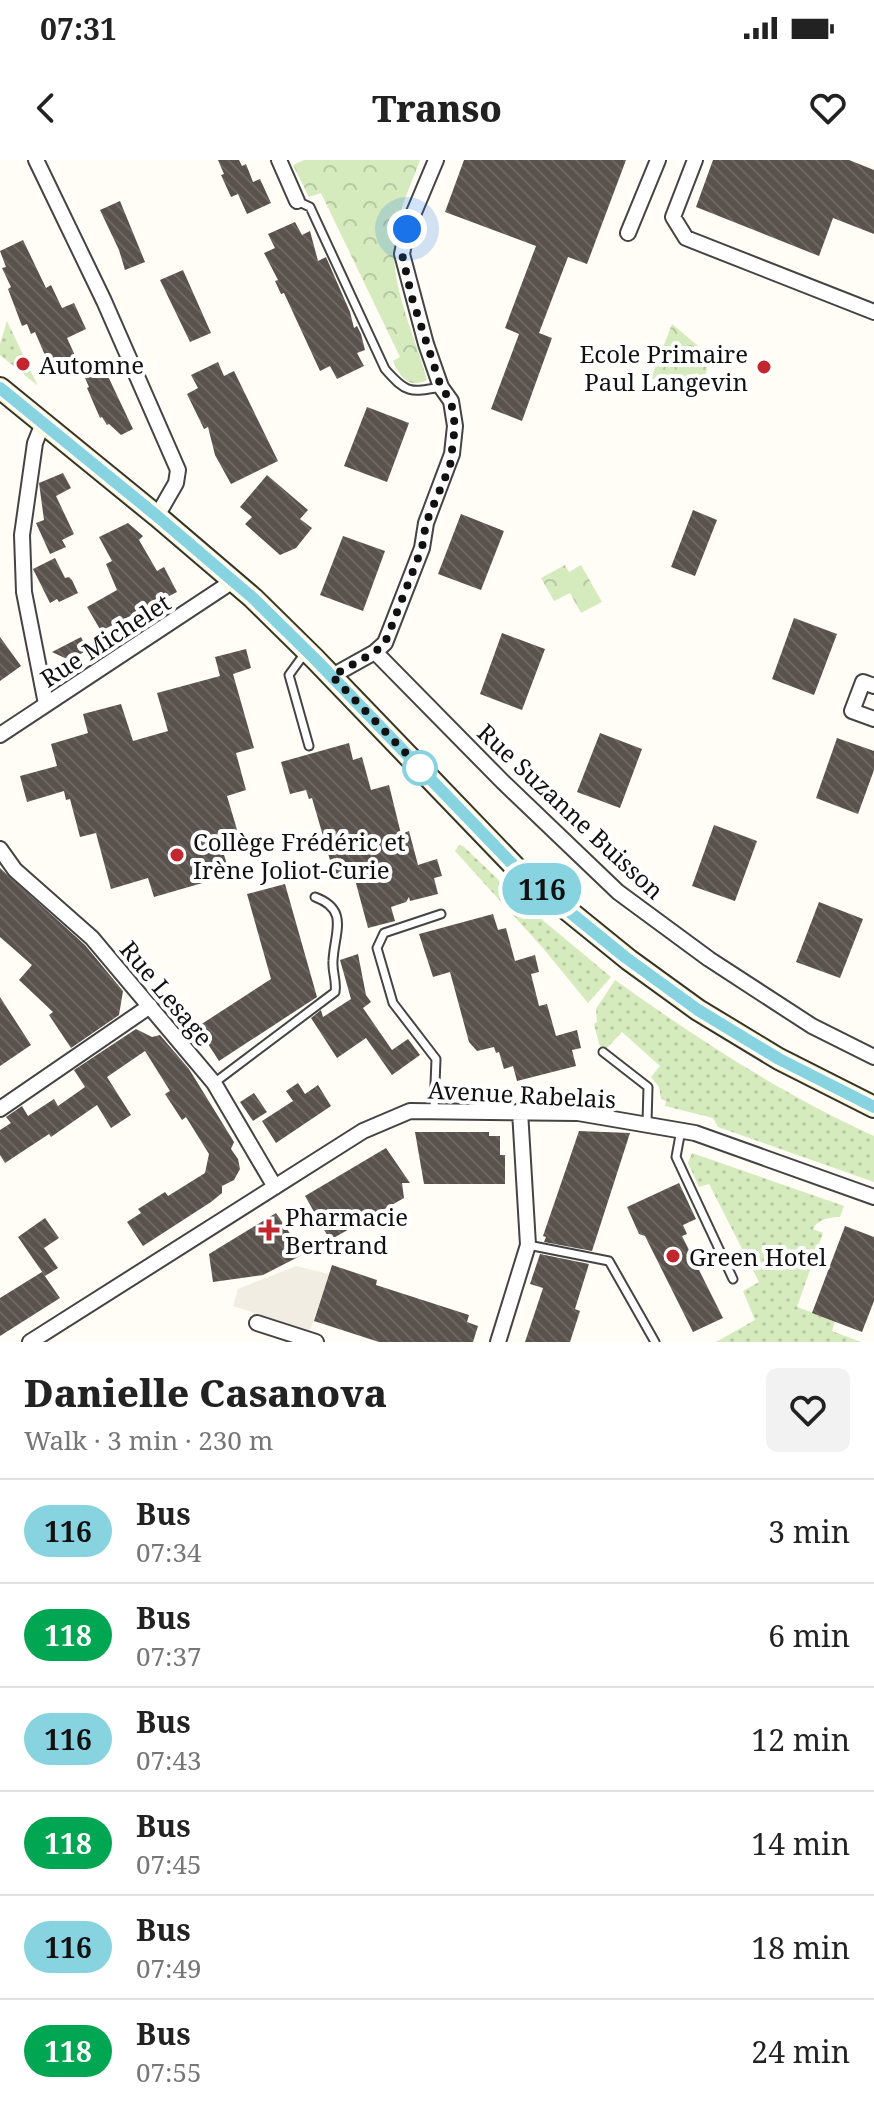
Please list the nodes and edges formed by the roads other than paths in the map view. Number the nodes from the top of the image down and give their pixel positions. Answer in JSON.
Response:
{"nodes":[{"id":1,"x":36,"y":160,"type":"edge"},
{"id":2,"x":279,"y":160,"type":"edge"},
{"id":3,"x":436,"y":160,"type":"edge"},
{"id":4,"x":658,"y":160,"type":"edge"},
{"id":5,"x":695,"y":160,"type":"edge"},
{"id":6,"x":297,"y":201,"type":"joint"},
{"id":7,"x":628,"y":233,"type":"dead end"},
{"id":8,"x":874,"y":311,"type":"edge"},
{"id":9,"x":441,"y":387,"type":"junction"},
{"id":10,"x":0,"y":388,"type":"edge"},
{"id":11,"x":43,"y":423,"type":"junction"},
{"id":12,"x":157,"y":516,"type":"junction"},
{"id":13,"x":233,"y":581,"type":"junction"},
{"id":14,"x":307,"y":651,"type":"junction"},
{"id":15,"x":375,"y":652,"type":"junction"},
{"id":16,"x":332,"y":676,"type":"junction"},
{"id":17,"x":874,"y":686,"type":"edge"},
{"id":18,"x":46,"y":704,"type":"junction"},
{"id":19,"x":874,"y":719,"type":"edge"},
{"id":20,"x":0,"y":735,"type":"edge"},
{"id":21,"x":309,"y":746,"type":"dead end"},
{"id":22,"x":0,"y":849,"type":"edge"},
{"id":23,"x":315,"y":897,"type":"dead end"},
{"id":24,"x":441,"y":914,"type":"dead end"},
{"id":25,"x":150,"y":1006,"type":"junction"},
{"id":26,"x":603,"y":1052,"type":"dead end"},
{"id":27,"x":874,"y":1057,"type":"edge"},
{"id":28,"x":214,"y":1083,"type":"junction"},
{"id":29,"x":874,"y":1107,"type":"edge"},
{"id":30,"x":0,"y":1109,"type":"edge"},
{"id":31,"x":434,"y":1110,"type":"junction"},
{"id":32,"x":520,"y":1111,"type":"junction"},
{"id":33,"x":647,"y":1123,"type":"junction"},
{"id":34,"x":681,"y":1130,"type":"junction"},
{"id":35,"x":275,"y":1187,"type":"junction"},
{"id":36,"x":874,"y":1197,"type":"edge"},
{"id":37,"x":528,"y":1245,"type":"junction"},
{"id":38,"x":733,"y":1279,"type":"dead end"},
{"id":39,"x":257,"y":1323,"type":"dead end"},
{"id":40,"x":30,"y":1342,"type":"edge"},
{"id":41,"x":316,"y":1342,"type":"edge"},
{"id":42,"x":498,"y":1342,"type":"edge"},
{"id":43,"x":655,"y":1342,"type":"edge"}],
"edges":[{"from":1,"to":12,"type":"street"},
{"from":2,"to":6,"type":"street"},
{"from":3,"to":9,"type":"street"},
{"from":4,"to":7,"type":"street"},
{"from":5,"to":8,"type":"street"},
{"from":6,"to":9,"type":"lane"},
{"from":9,"to":15,"type":"street"},
{"from":10,"to":11,"type":"main road"},
{"from":11,"to":12,"type":"main road"},
{"from":11,"to":18,"type":"street"},
{"from":12,"to":13,"type":"main road"},
{"from":13,"to":14,"type":"main road"},
{"from":13,"to":18,"type":"street","name":"Rue Michelet"},
{"from":14,"to":16,"type":"main road"},
{"from":14,"to":21,"type":"lane"},
{"from":15,"to":16,"type":"street"},
{"from":15,"to":27,"type":"street","name":"Rue Suzanne Buisson"},
{"from":16,"to":29,"type":"main road"},
{"from":17,"to":19,"type":"street"},
{"from":18,"to":20,"type":"street","name":"Rue Michelet"},
{"from":22,"to":25,"type":"street","name":"Rue Lesage"},
{"from":23,"to":28,"type":"lane"},
{"from":24,"to":31,"type":"lane"},
{"from":25,"to":28,"type":"street","name":"Rue Lesage"},
{"from":25,"to":30,"type":"street"},
{"from":26,"to":33,"type":"lane"},
{"from":28,"to":35,"type":"street","name":"Rue Lesage"},
{"from":31,"to":32,"type":"street","name":"Avenue Rabelais"},
{"from":31,"to":35,"type":"street","name":"Avenue Rabelais"},
{"from":32,"to":33,"type":"street","name":"Avenue Rabelais"},
{"from":32,"to":37,"type":"street"},
{"from":33,"to":34,"type":"street","name":"Avenue Rabelais"},
{"from":34,"to":36,"type":"street","name":"Avenue Rabelais"},
{"from":34,"to":38,"type":"lane"},
{"from":35,"to":40,"type":"street","name":"Avenue Rabelais"},
{"from":37,"to":42,"type":"street"},
{"from":37,"to":43,"type":"lane"},
{"from":39,"to":41,"type":"street"}]}
